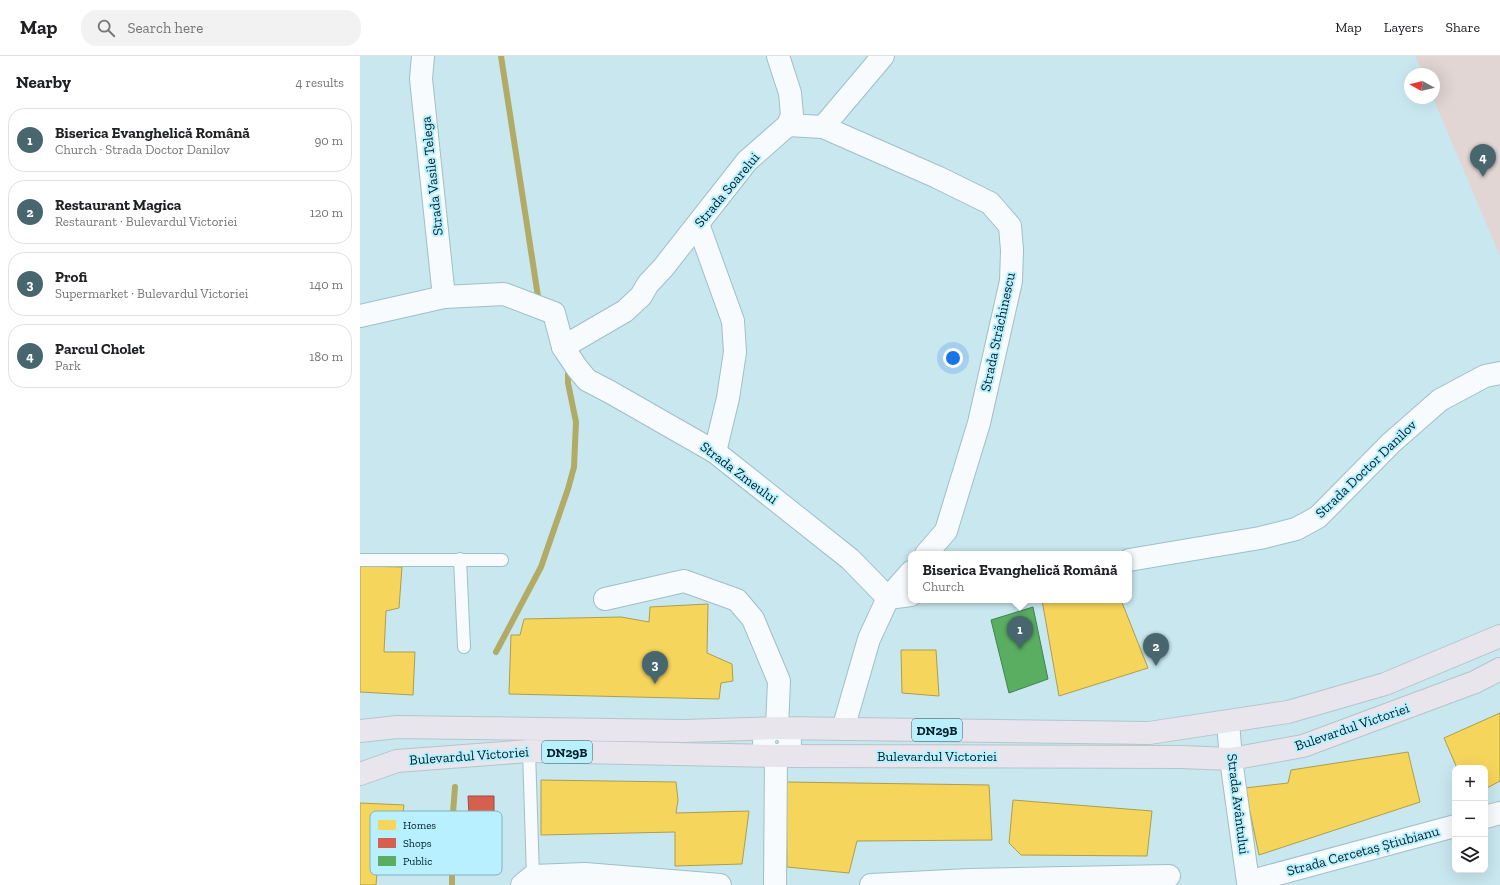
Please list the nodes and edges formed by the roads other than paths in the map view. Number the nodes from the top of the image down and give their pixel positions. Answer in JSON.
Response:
{"nodes":[{"id":1,"x":423,"y":56,"type":"edge"},
{"id":2,"x":778,"y":56,"type":"edge"},
{"id":3,"x":883,"y":56,"type":"edge"},
{"id":4,"x":788,"y":125,"type":"junction"},
{"id":5,"x":823,"y":127,"type":"junction"},
{"id":6,"x":698,"y":224,"type":"junction"},
{"id":7,"x":444,"y":297,"type":"junction"},
{"id":8,"x":360,"y":316,"type":"edge"},
{"id":9,"x":563,"y":347,"type":"junction"},
{"id":10,"x":1500,"y":373,"type":"edge"},
{"id":11,"x":715,"y":452,"type":"junction"},
{"id":12,"x":929,"y":551,"type":"edge"},
{"id":13,"x":460,"y":559,"type":"junction"},
{"id":14,"x":1132,"y":559,"type":"edge"},
{"id":15,"x":360,"y":560,"type":"edge"},
{"id":16,"x":502,"y":560,"type":"dead end"},
{"id":17,"x":908,"y":575,"type":"edge"},
{"id":18,"x":908,"y":595,"type":"edge"},
{"id":19,"x":888,"y":598,"type":"junction"},
{"id":20,"x":605,"y":599,"type":"dead end"},
{"id":21,"x":1500,"y":636,"type":"edge"},
{"id":22,"x":464,"y":647,"type":"dead end"},
{"id":23,"x":1500,"y":669,"type":"edge"},
{"id":24,"x":1228,"y":722,"type":"junction"},
{"id":25,"x":777,"y":728,"type":"junction"},
{"id":26,"x":843,"y":729,"type":"junction"},
{"id":27,"x":360,"y":731,"type":"edge"},
{"id":28,"x":529,"y":751,"type":"junction"},
{"id":29,"x":776,"y":756,"type":"junction"},
{"id":30,"x":1231,"y":759,"type":"junction"},
{"id":31,"x":360,"y":774,"type":"edge"},
{"id":32,"x":1500,"y":813,"type":"edge"},
{"id":33,"x":1488,"y":816,"type":"edge"},
{"id":34,"x":1452,"y":827,"type":"edge"},
{"id":35,"x":1169,"y":876,"type":"dead end"},
{"id":36,"x":528,"y":881,"type":"edge"},
{"id":37,"x":1249,"y":883,"type":"edge"},
{"id":38,"x":720,"y":885,"type":"edge"},
{"id":39,"x":775,"y":885,"type":"edge"},
{"id":40,"x":871,"y":885,"type":"edge"}],
"edges":[{"from":1,"to":7,"type":"street","name":"Strada Vasile Telega"},
{"from":2,"to":4,"type":"street"},
{"from":3,"to":5,"type":"street"},
{"from":4,"to":5,"type":"street","name":"Strada Străchinescu"},
{"from":4,"to":6,"type":"street","name":"Strada Soarelui"},
{"from":5,"to":12,"type":"street","name":"Strada Străchinescu"},
{"from":6,"to":9,"type":"street","name":"Strada Soarelui"},
{"from":6,"to":11,"type":"street"},
{"from":7,"to":8,"type":"street"},
{"from":7,"to":9,"type":"street"},
{"from":9,"to":11,"type":"street","name":"Strada Zmeului"},
{"from":10,"to":14,"type":"street","name":"Strada Doctor Danilov"},
{"from":11,"to":19,"type":"street","name":"Strada Zmeului"},
{"from":13,"to":15,"type":"lane"},
{"from":13,"to":16,"type":"lane"},
{"from":13,"to":22,"type":"lane"},
{"from":17,"to":19,"type":"street"},
{"from":18,"to":19,"type":"street"},
{"from":19,"to":26,"type":"street"},
{"from":20,"to":25,"type":"street"},
{"from":21,"to":24,"type":"main road","name":"Bulevardul Victoriei","number":"DN29B"},
{"from":23,"to":30,"type":"main road","name":"Bulevardul Victoriei","number":"DN29B"},
{"from":24,"to":26,"type":"main road","name":"Bulevardul Victoriei","number":"DN29B"},
{"from":24,"to":30,"type":"street","name":"Strada Avântului"},
{"from":25,"to":26,"type":"main road","name":"Bulevardul Victoriei","number":"DN29B"},
{"from":25,"to":27,"type":"main road","name":"Bulevardul Victoriei","number":"DN29B"},
{"from":25,"to":29,"type":"street"},
{"from":28,"to":29,"type":"main road","name":"Bulevardul Victoriei","number":"DN29B"},
{"from":28,"to":31,"type":"main road","name":"Bulevardul Victoriei","number":"DN29B"},
{"from":28,"to":36,"type":"lane"},
{"from":29,"to":30,"type":"main road","name":"Bulevardul Victoriei","number":"DN29B"},
{"from":29,"to":39,"type":"street"},
{"from":30,"to":37,"type":"street","name":"Strada Avântului"},
{"from":32,"to":33,"type":"street"},
{"from":34,"to":37,"type":"street","name":"Strada Cercetaș Știubianu"},
{"from":35,"to":40,"type":"street"},
{"from":36,"to":38,"type":"street"}]}
